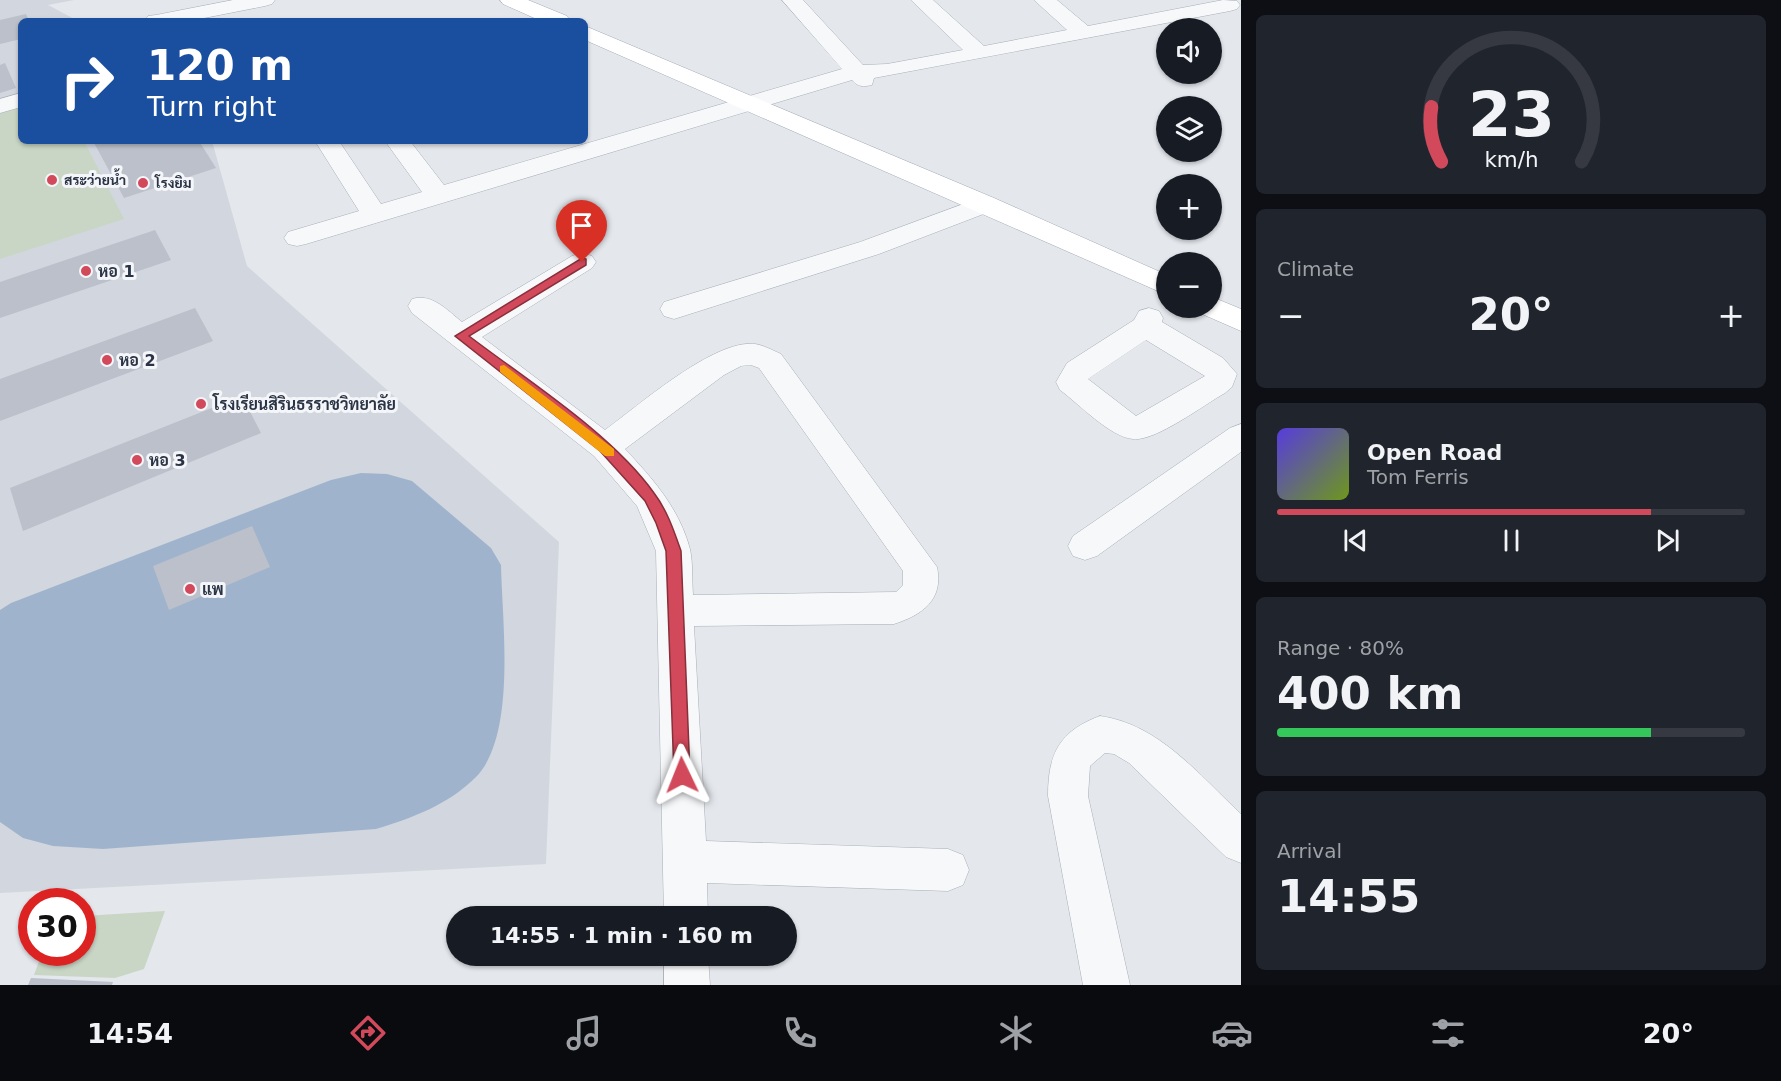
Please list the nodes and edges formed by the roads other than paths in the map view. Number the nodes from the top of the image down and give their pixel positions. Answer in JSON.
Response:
{"nodes":[{"id":1,"x":265,"y":0,"type":"edge"},
{"id":2,"x":510,"y":0,"type":"edge"},
{"id":3,"x":792,"y":0,"type":"edge"},
{"id":4,"x":921,"y":0,"type":"edge"},
{"id":5,"x":1044,"y":0,"type":"edge"},
{"id":6,"x":1230,"y":5,"type":"dead end"},
{"id":7,"x":180,"y":18,"type":"edge"},
{"id":8,"x":552,"y":18,"type":"edge"},
{"id":9,"x":588,"y":33,"type":"edge"},
{"id":10,"x":1085,"y":34,"type":"junction"},
{"id":11,"x":979,"y":53,"type":"junction"},
{"id":12,"x":860,"y":76,"type":"junction"},
{"id":13,"x":18,"y":101,"type":"edge"},
{"id":14,"x":748,"y":102,"type":"junction"},
{"id":15,"x":0,"y":106,"type":"edge"},
{"id":16,"x":773,"y":113,"type":"junction"},
{"id":17,"x":329,"y":144,"type":"edge"},
{"id":18,"x":402,"y":144,"type":"edge"},
{"id":19,"x":438,"y":195,"type":"junction"},
{"id":20,"x":985,"y":204,"type":"junction"},
{"id":21,"x":374,"y":214,"type":"junction"},
{"id":22,"x":297,"y":237,"type":"dead end"},
{"id":23,"x":582,"y":262,"type":"dead end"},
{"id":24,"x":1156,"y":281,"type":"edge"},
{"id":25,"x":1156,"y":300,"type":"edge"},
{"id":26,"x":422,"y":306,"type":"dead end"},
{"id":27,"x":675,"y":309,"type":"dead end"},
{"id":28,"x":1222,"y":312,"type":"edge"},
{"id":29,"x":1148,"y":318,"type":"dead end"},
{"id":30,"x":1241,"y":321,"type":"edge"},
{"id":31,"x":461,"y":336,"type":"junction"},
{"id":32,"x":1241,"y":436,"type":"edge"},
{"id":33,"x":605,"y":447,"type":"junction"},
{"id":34,"x":1085,"y":546,"type":"dead end"},
{"id":35,"x":676,"y":611,"type":"junction"},
{"id":36,"x":1241,"y":842,"type":"edge"},
{"id":37,"x":686,"y":861,"type":"junction"},
{"id":38,"x":948,"y":870,"type":"dead end"},
{"id":39,"x":686,"y":906,"type":"edge"},
{"id":40,"x":686,"y":966,"type":"edge"},
{"id":41,"x":687,"y":985,"type":"edge"},
{"id":42,"x":1107,"y":985,"type":"edge"}],
"edges":[{"from":1,"to":7,"type":"street"},
{"from":2,"to":8,"type":"main road"},
{"from":3,"to":12,"type":"street"},
{"from":4,"to":11,"type":"street"},
{"from":5,"to":10,"type":"street"},
{"from":6,"to":10,"type":"street"},
{"from":9,"to":14,"type":"main road"},
{"from":10,"to":11,"type":"street"},
{"from":11,"to":12,"type":"street"},
{"from":12,"to":14,"type":"street"},
{"from":12,"to":16,"type":"street"},
{"from":13,"to":15,"type":"street"},
{"from":14,"to":16,"type":"main road"},
{"from":14,"to":19,"type":"street"},
{"from":16,"to":20,"type":"main road"},
{"from":17,"to":21,"type":"street"},
{"from":18,"to":19,"type":"street"},
{"from":19,"to":21,"type":"street"},
{"from":20,"to":24,"type":"main road"},
{"from":20,"to":27,"type":"street"},
{"from":21,"to":22,"type":"street"},
{"from":23,"to":31,"type":"street"},
{"from":25,"to":29,"type":"street"},
{"from":26,"to":31,"type":"street"},
{"from":28,"to":30,"type":"main road"},
{"from":31,"to":33,"type":"street"},
{"from":32,"to":34,"type":"street"},
{"from":33,"to":35,"type":"street"},
{"from":33,"to":35,"type":"street"},
{"from":35,"to":37,"type":"street"},
{"from":36,"to":42,"type":"street"},
{"from":37,"to":38,"type":"street"},
{"from":37,"to":39,"type":"street"},
{"from":40,"to":41,"type":"street"}]}
